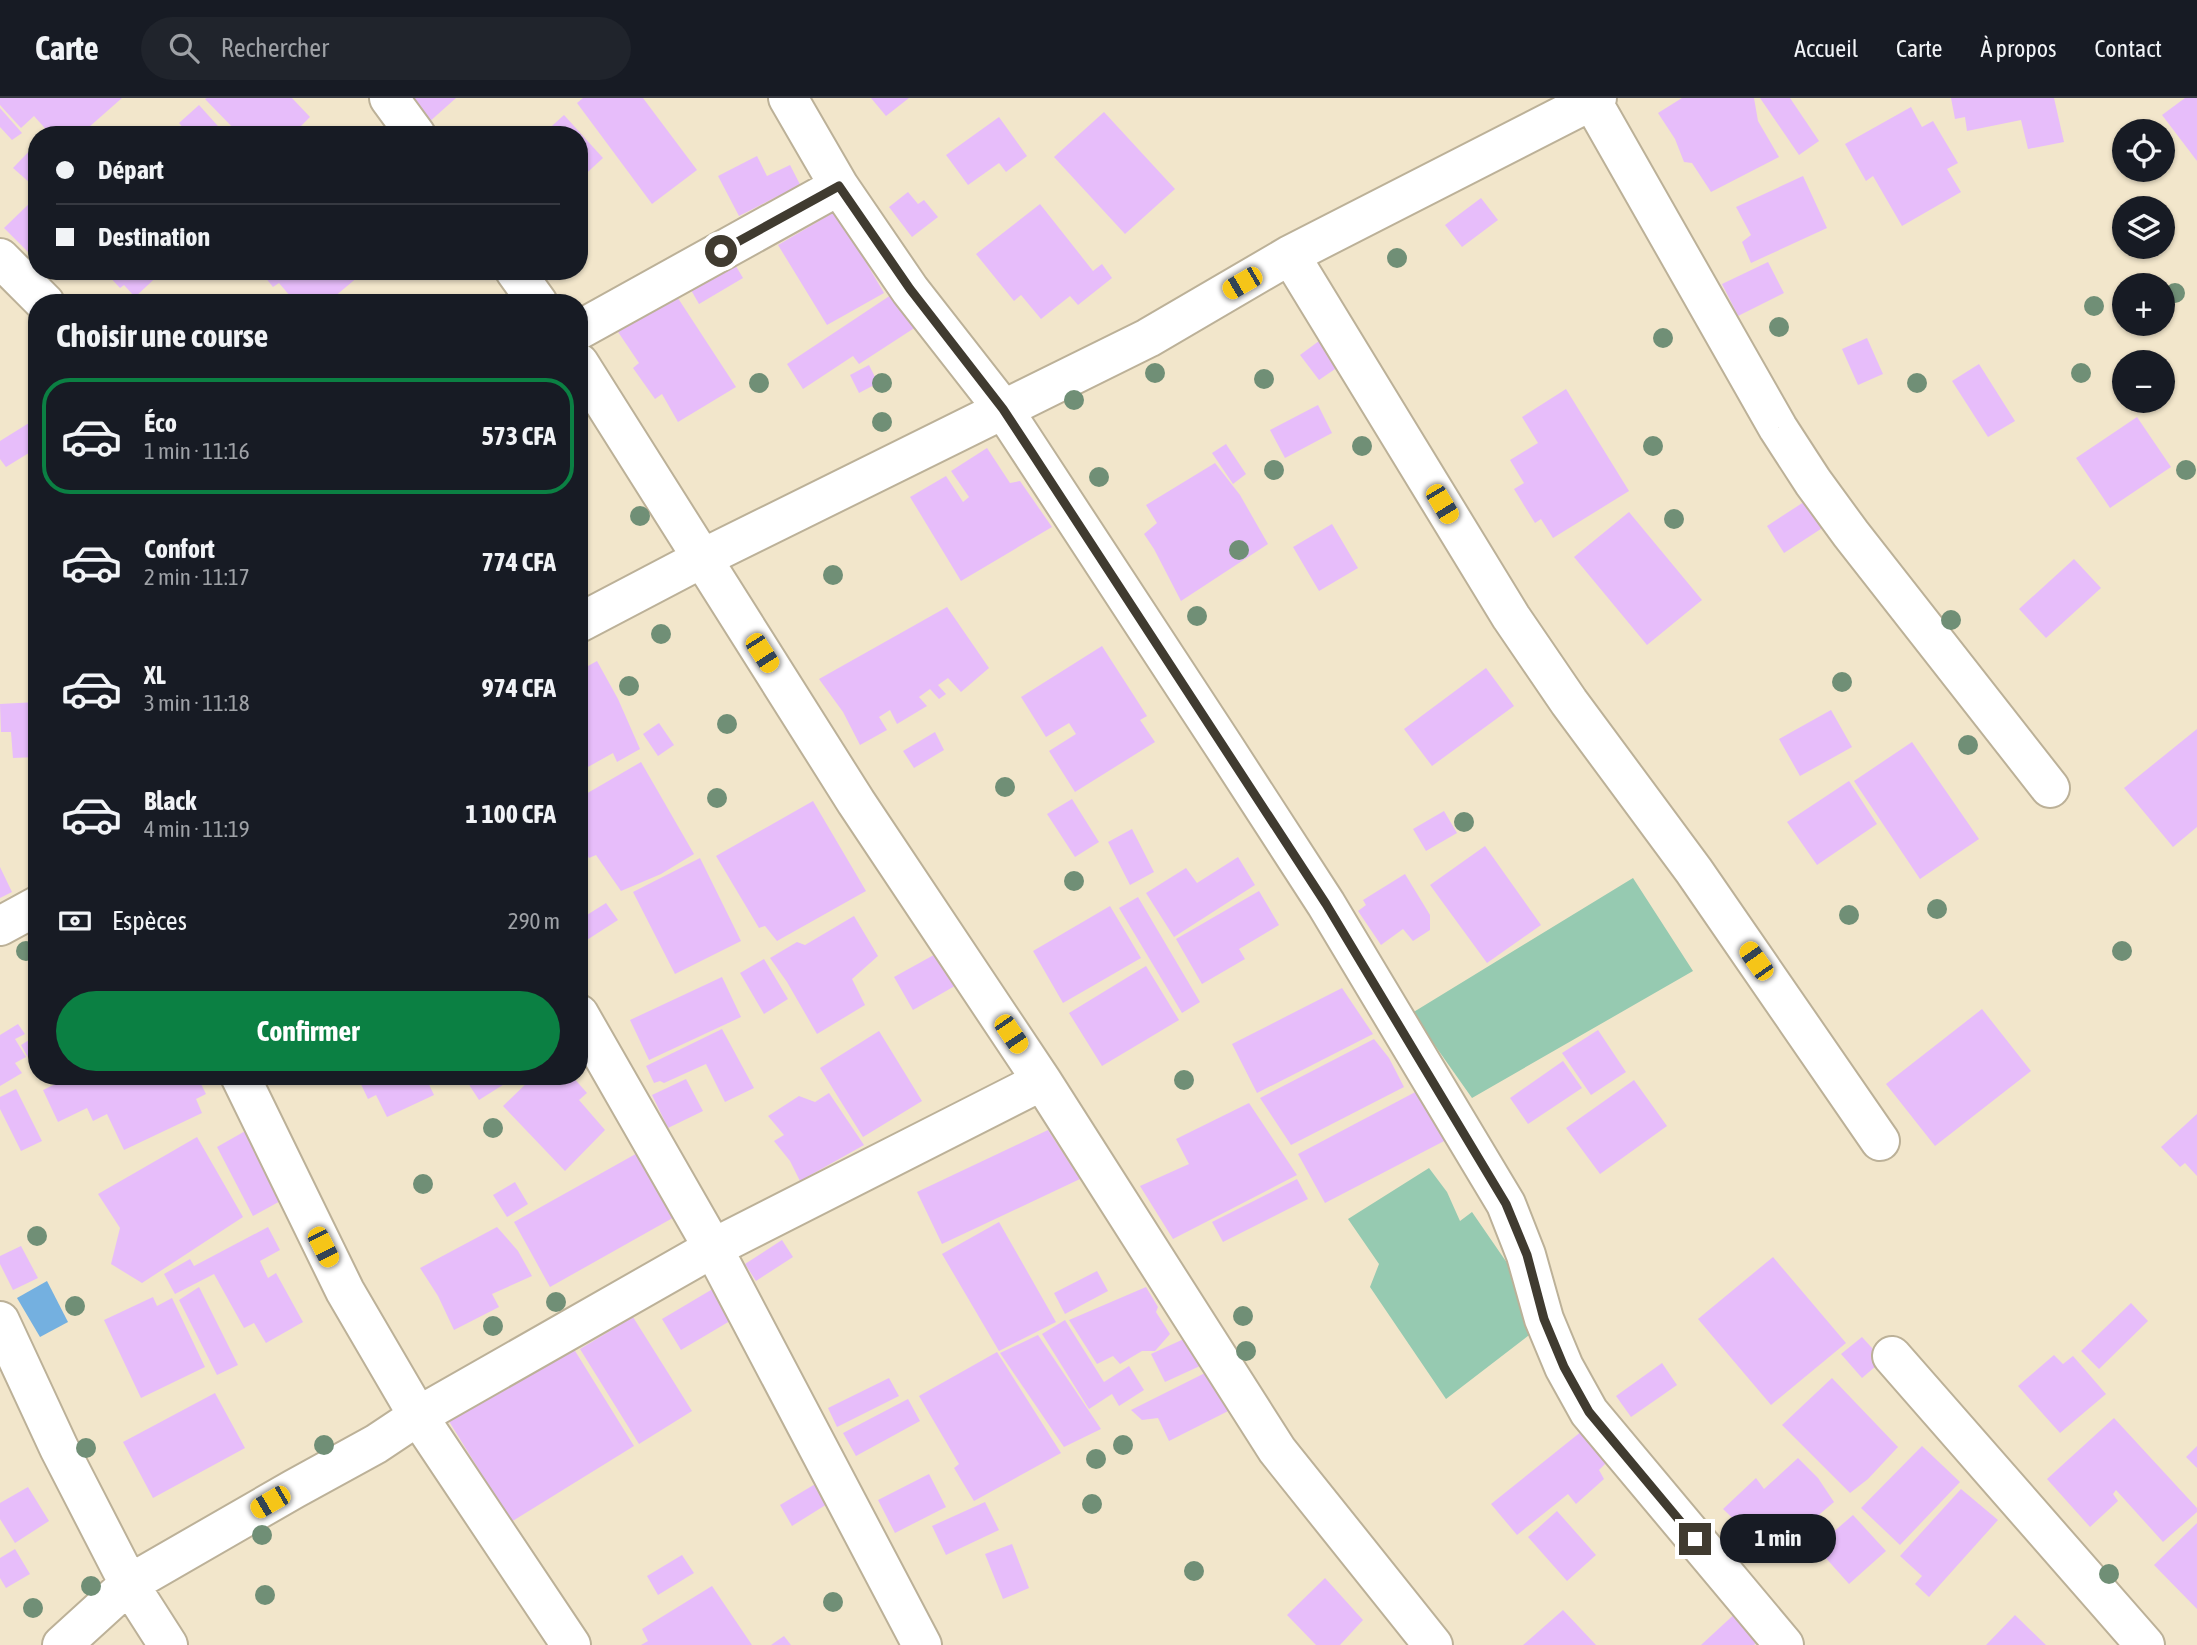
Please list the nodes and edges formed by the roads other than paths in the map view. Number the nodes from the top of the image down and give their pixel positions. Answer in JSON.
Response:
{"nodes":[{"id":1,"x":389,"y":98,"type":"edge"},
{"id":2,"x":788,"y":98,"type":"edge"},
{"id":3,"x":1594,"y":99,"type":"edge"},
{"id":4,"x":409,"y":126,"type":"edge"},
{"id":5,"x":839,"y":186,"type":"junction"},
{"id":6,"x":1290,"y":255,"type":"junction"},
{"id":7,"x":4,"y":267,"type":"edge"},
{"id":8,"x":35,"y":294,"type":"edge"},
{"id":9,"x":588,"y":325,"type":"edge"},
{"id":10,"x":588,"y":377,"type":"edge"},
{"id":11,"x":1003,"y":409,"type":"junction"},
{"id":12,"x":701,"y":559,"type":"junction"},
{"id":13,"x":588,"y":618,"type":"edge"},
{"id":14,"x":2050,"y":788,"type":"dead end"},
{"id":15,"x":28,"y":911,"type":"edge"},
{"id":16,"x":0,"y":926,"type":"edge"},
{"id":17,"x":588,"y":1030,"type":"edge"},
{"id":18,"x":1042,"y":1081,"type":"junction"},
{"id":19,"x":244,"y":1085,"type":"edge"},
{"id":20,"x":1880,"y":1141,"type":"dead end"},
{"id":21,"x":713,"y":1248,"type":"junction"},
{"id":22,"x":1,"y":1325,"type":"edge"},
{"id":23,"x":1892,"y":1356,"type":"dead end"},
{"id":24,"x":418,"y":1416,"type":"junction"},
{"id":25,"x":129,"y":1584,"type":"junction"},
{"id":26,"x":62,"y":1645,"type":"edge"},
{"id":27,"x":168,"y":1645,"type":"edge"},
{"id":28,"x":571,"y":1645,"type":"edge"},
{"id":29,"x":922,"y":1645,"type":"edge"},
{"id":30,"x":1433,"y":1645,"type":"edge"},
{"id":31,"x":1784,"y":1645,"type":"edge"},
{"id":32,"x":2145,"y":1645,"type":"edge"}],
"edges":[{"from":1,"to":4,"type":"street"},
{"from":2,"to":5,"type":"street"},
{"from":3,"to":6,"type":"street"},
{"from":3,"to":14,"type":"street"},
{"from":5,"to":9,"type":"street"},
{"from":5,"to":11,"type":"street"},
{"from":6,"to":11,"type":"street"},
{"from":6,"to":20,"type":"street"},
{"from":7,"to":8,"type":"street"},
{"from":10,"to":12,"type":"street"},
{"from":11,"to":12,"type":"street"},
{"from":11,"to":31,"type":"street"},
{"from":12,"to":13,"type":"street"},
{"from":12,"to":18,"type":"street"},
{"from":15,"to":16,"type":"street"},
{"from":17,"to":21,"type":"street"},
{"from":18,"to":21,"type":"street"},
{"from":18,"to":30,"type":"street"},
{"from":19,"to":24,"type":"street"},
{"from":21,"to":24,"type":"street"},
{"from":21,"to":29,"type":"street"},
{"from":22,"to":25,"type":"street"},
{"from":23,"to":32,"type":"street"},
{"from":24,"to":25,"type":"street"},
{"from":24,"to":28,"type":"street"},
{"from":25,"to":26,"type":"street"},
{"from":25,"to":27,"type":"street"}]}
